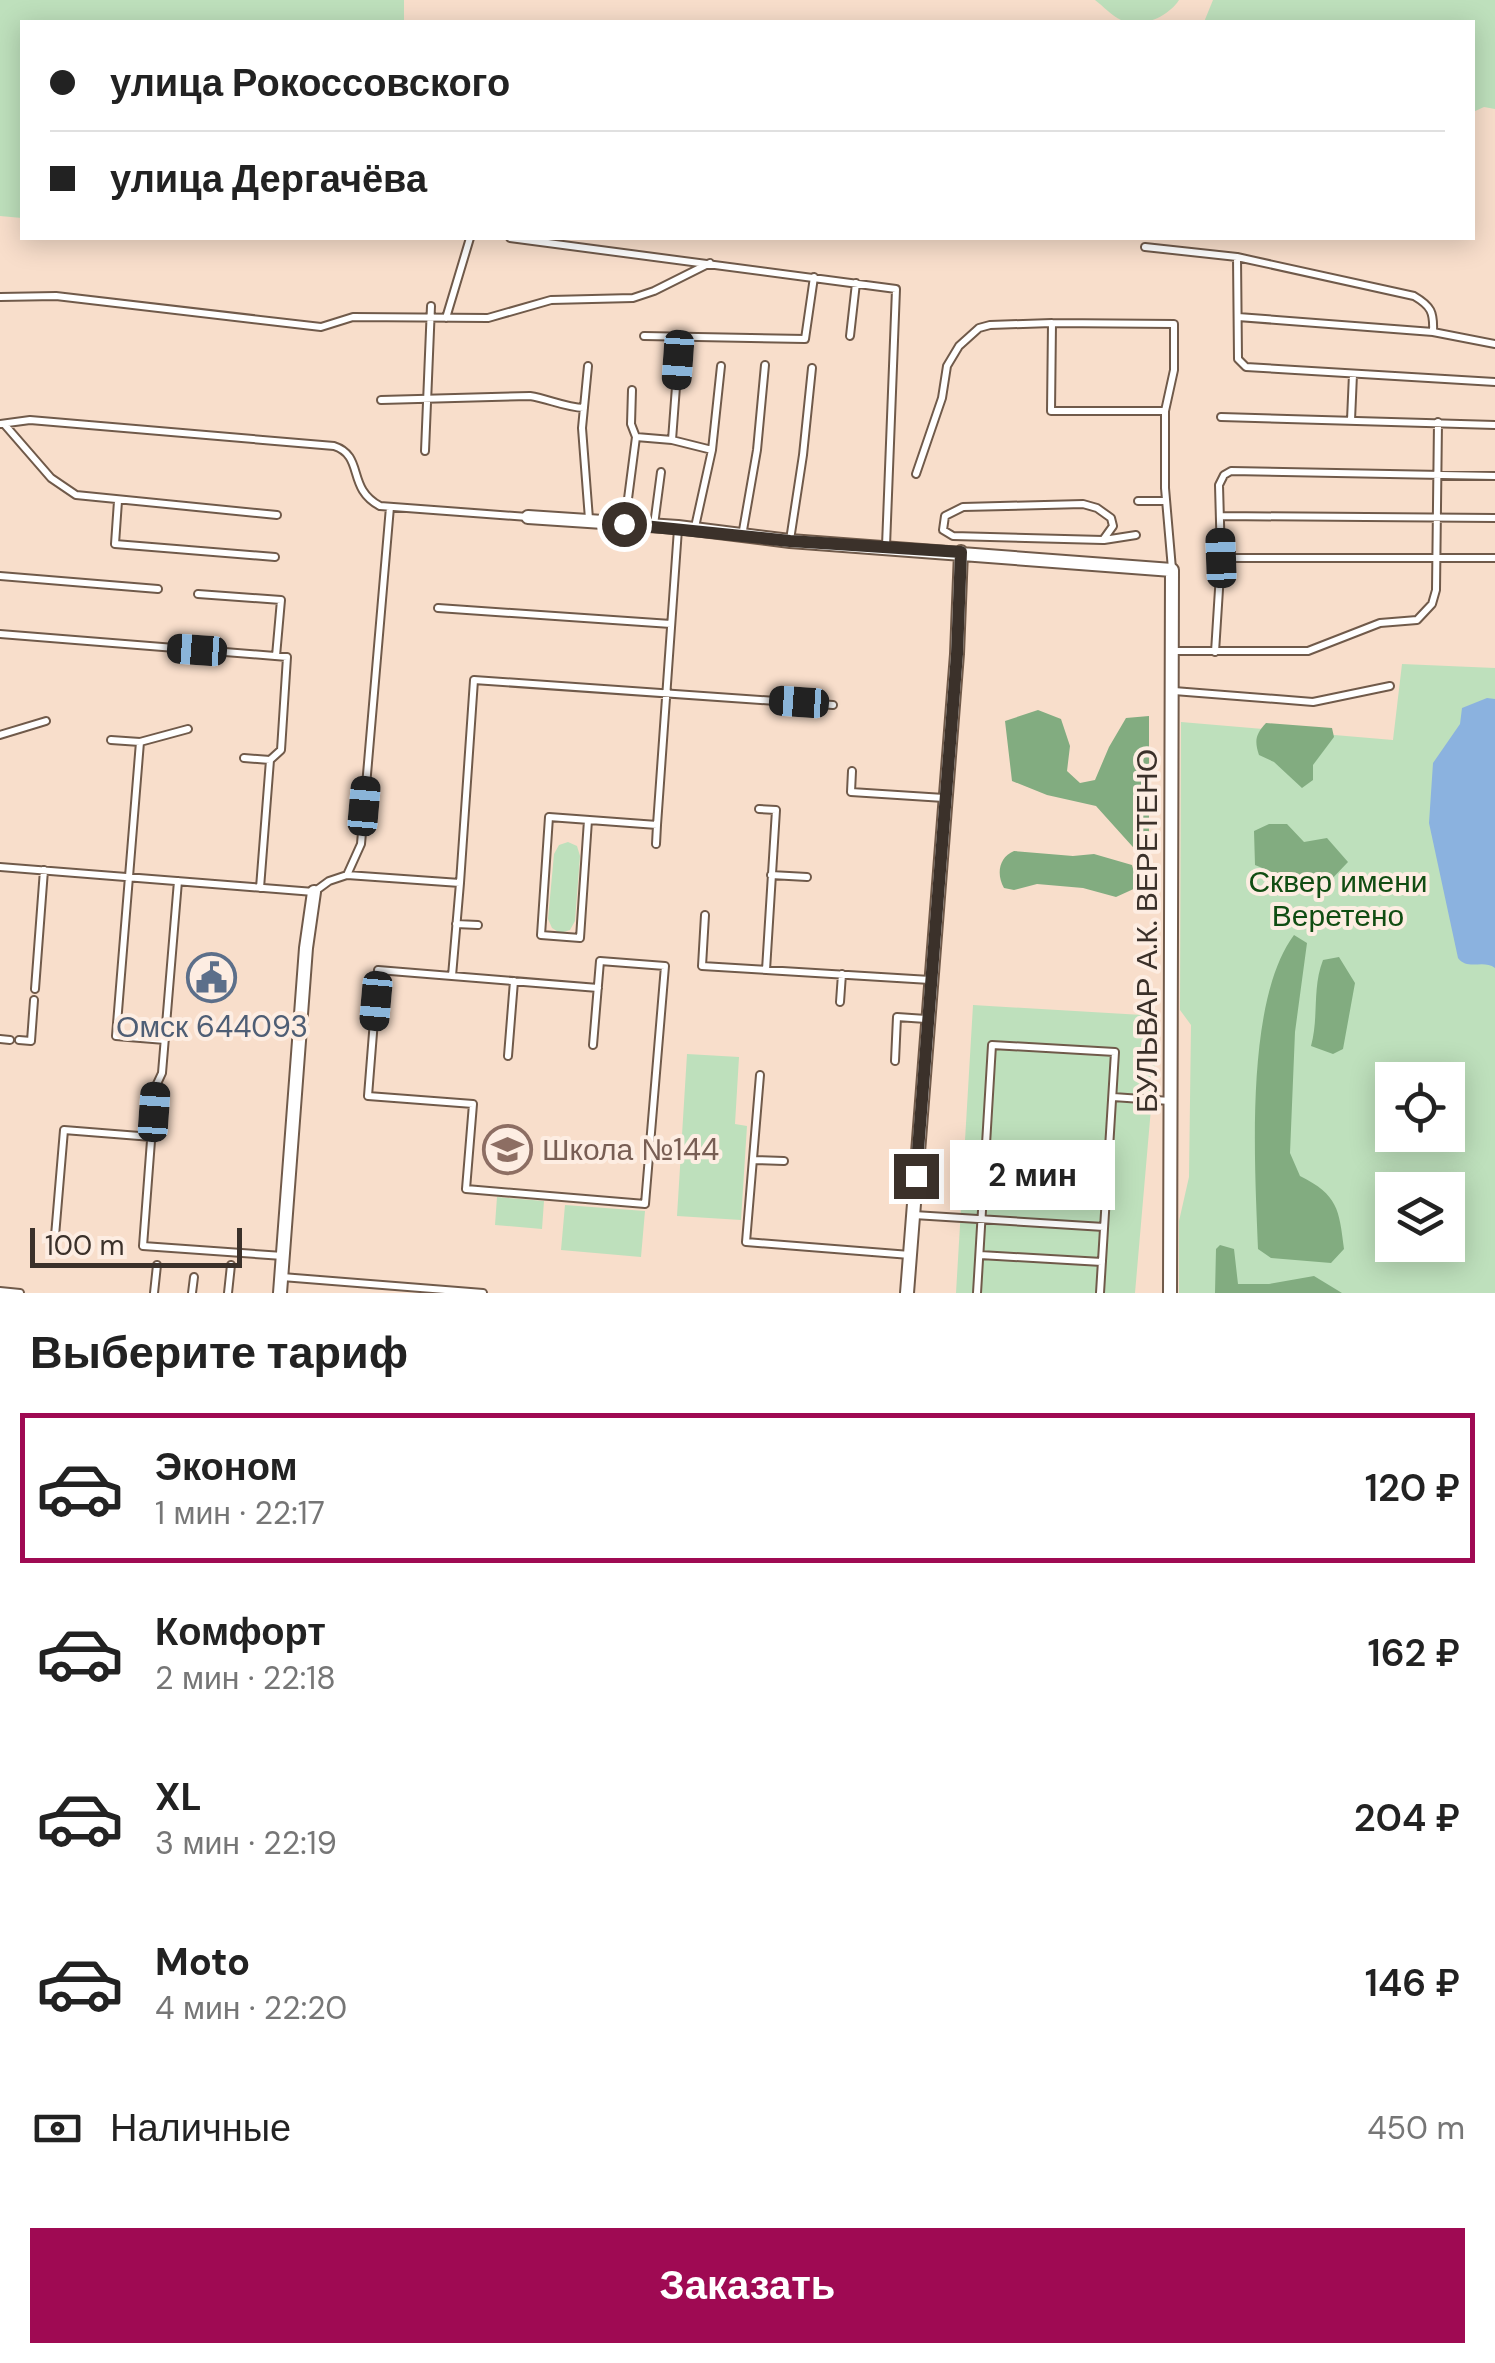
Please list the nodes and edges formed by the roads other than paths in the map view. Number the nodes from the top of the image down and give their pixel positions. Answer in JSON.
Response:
{"nodes":[{"id":1,"x":469,"y":240,"type":"edge"},
{"id":2,"x":525,"y":240,"type":"edge"},
{"id":3,"x":1145,"y":247,"type":"dead end"},
{"id":4,"x":1237,"y":256,"type":"junction"},
{"id":5,"x":710,"y":264,"type":"junction"},
{"id":6,"x":814,"y":277,"type":"junction"},
{"id":7,"x":856,"y":283,"type":"junction"},
{"id":8,"x":0,"y":297,"type":"edge"},
{"id":9,"x":431,"y":306,"type":"dead end"},
{"id":10,"x":1238,"y":317,"type":"junction"},
{"id":11,"x":430,"y":318,"type":"junction"},
{"id":12,"x":446,"y":318,"type":"junction"},
{"id":13,"x":1052,"y":323,"type":"junction"},
{"id":14,"x":1433,"y":332,"type":"junction"},
{"id":15,"x":644,"y":336,"type":"dead end"},
{"id":16,"x":850,"y":336,"type":"dead end"},
{"id":17,"x":1495,"y":344,"type":"edge"},
{"id":18,"x":678,"y":360,"type":"dead end"},
{"id":19,"x":765,"y":365,"type":"dead end"},
{"id":20,"x":588,"y":366,"type":"dead end"},
{"id":21,"x":721,"y":366,"type":"dead end"},
{"id":22,"x":812,"y":368,"type":"dead end"},
{"id":23,"x":1353,"y":374,"type":"junction"},
{"id":24,"x":1495,"y":382,"type":"edge"},
{"id":25,"x":632,"y":390,"type":"dead end"},
{"id":26,"x":427,"y":397,"type":"junction"},
{"id":27,"x":382,"y":400,"type":"dead end"},
{"id":28,"x":584,"y":408,"type":"junction"},
{"id":29,"x":1164,"y":411,"type":"junction"},
{"id":30,"x":1221,"y":417,"type":"dead end"},
{"id":31,"x":1351,"y":420,"type":"junction"},
{"id":32,"x":1438,"y":422,"type":"junction"},
{"id":33,"x":3,"y":425,"type":"edge"},
{"id":34,"x":1495,"y":425,"type":"edge"},
{"id":35,"x":636,"y":438,"type":"junction"},
{"id":36,"x":672,"y":440,"type":"junction"},
{"id":37,"x":712,"y":450,"type":"junction"},
{"id":38,"x":425,"y":451,"type":"dead end"},
{"id":39,"x":661,"y":472,"type":"dead end"},
{"id":40,"x":916,"y":474,"type":"dead end"},
{"id":41,"x":1438,"y":475,"type":"junction"},
{"id":42,"x":1495,"y":476,"type":"edge"},
{"id":43,"x":1166,"y":501,"type":"junction"},
{"id":44,"x":118,"y":502,"type":"junction"},
{"id":45,"x":1138,"y":502,"type":"dead end"},
{"id":46,"x":390,"y":507,"type":"junction"},
{"id":47,"x":277,"y":515,"type":"dead end"},
{"id":48,"x":1220,"y":516,"type":"junction"},
{"id":49,"x":528,"y":517,"type":"joint"},
{"id":50,"x":1437,"y":518,"type":"junction"},
{"id":51,"x":1495,"y":518,"type":"edge"},
{"id":52,"x":589,"y":521,"type":"junction"},
{"id":53,"x":624,"y":524,"type":"junction"},
{"id":54,"x":654,"y":526,"type":"junction"},
{"id":55,"x":678,"y":528,"type":"junction"},
{"id":56,"x":694,"y":529,"type":"junction"},
{"id":57,"x":1136,"y":534,"type":"dead end"},
{"id":58,"x":742,"y":536,"type":"junction"},
{"id":59,"x":953,"y":536,"type":"junction"},
{"id":60,"x":1102,"y":540,"type":"junction"},
{"id":61,"x":790,"y":541,"type":"junction"},
{"id":62,"x":886,"y":546,"type":"junction"},
{"id":63,"x":956,"y":552,"type":"junction"},
{"id":64,"x":275,"y":557,"type":"dead end"},
{"id":65,"x":1221,"y":558,"type":"junction"},
{"id":66,"x":1436,"y":558,"type":"junction"},
{"id":67,"x":1495,"y":558,"type":"edge"},
{"id":68,"x":1172,"y":570,"type":"junction"},
{"id":69,"x":0,"y":576,"type":"edge"},
{"id":70,"x":158,"y":589,"type":"dead end"},
{"id":71,"x":198,"y":594,"type":"dead end"},
{"id":72,"x":438,"y":608,"type":"dead end"},
{"id":73,"x":671,"y":624,"type":"junction"},
{"id":74,"x":0,"y":634,"type":"edge"},
{"id":75,"x":1173,"y":651,"type":"junction"},
{"id":76,"x":1216,"y":652,"type":"junction"},
{"id":77,"x":276,"y":656,"type":"junction"},
{"id":78,"x":1390,"y":686,"type":"dead end"},
{"id":79,"x":1173,"y":690,"type":"junction"},
{"id":80,"x":666,"y":694,"type":"junction"},
{"id":81,"x":833,"y":705,"type":"dead end"},
{"id":82,"x":46,"y":721,"type":"dead end"},
{"id":83,"x":188,"y":730,"type":"dead end"},
{"id":84,"x":0,"y":735,"type":"edge"},
{"id":85,"x":111,"y":740,"type":"dead end"},
{"id":86,"x":140,"y":742,"type":"junction"},
{"id":87,"x":244,"y":758,"type":"dead end"},
{"id":88,"x":270,"y":760,"type":"junction"},
{"id":89,"x":852,"y":771,"type":"dead end"},
{"id":90,"x":945,"y":798,"type":"junction"},
{"id":91,"x":758,"y":809,"type":"dead end"},
{"id":92,"x":588,"y":820,"type":"junction"},
{"id":93,"x":657,"y":825,"type":"junction"},
{"id":94,"x":656,"y":844,"type":"dead end"},
{"id":95,"x":0,"y":867,"type":"edge"},
{"id":96,"x":44,"y":870,"type":"junction"},
{"id":97,"x":347,"y":875,"type":"junction"},
{"id":98,"x":772,"y":875,"type":"junction"},
{"id":99,"x":129,"y":877,"type":"junction"},
{"id":100,"x":807,"y":878,"type":"dead end"},
{"id":101,"x":178,"y":881,"type":"junction"},
{"id":102,"x":460,"y":883,"type":"junction"},
{"id":103,"x":260,"y":888,"type":"junction"},
{"id":104,"x":314,"y":892,"type":"junction"},
{"id":105,"x":705,"y":915,"type":"dead end"},
{"id":106,"x":456,"y":924,"type":"junction"},
{"id":107,"x":478,"y":925,"type":"dead end"},
{"id":108,"x":766,"y":970,"type":"junction"},
{"id":109,"x":842,"y":974,"type":"junction"},
{"id":110,"x":452,"y":976,"type":"junction"},
{"id":111,"x":931,"y":980,"type":"junction"},
{"id":112,"x":514,"y":981,"type":"junction"},
{"id":113,"x":598,"y":988,"type":"junction"},
{"id":114,"x":35,"y":989,"type":"dead end"},
{"id":115,"x":34,"y":1000,"type":"dead end"},
{"id":116,"x":840,"y":1002,"type":"dead end"},
{"id":117,"x":927,"y":1019,"type":"junction"},
{"id":118,"x":0,"y":1039,"type":"edge"},
{"id":119,"x":165,"y":1040,"type":"junction"},
{"id":120,"x":593,"y":1045,"type":"dead end"},
{"id":121,"x":508,"y":1056,"type":"dead end"},
{"id":122,"x":894,"y":1061,"type":"dead end"},
{"id":123,"x":760,"y":1075,"type":"dead end"},
{"id":124,"x":1112,"y":1097,"type":"junction"},
{"id":125,"x":1171,"y":1101,"type":"junction"},
{"id":126,"x":152,"y":1137,"type":"junction"},
{"id":127,"x":753,"y":1160,"type":"junction"},
{"id":128,"x":784,"y":1161,"type":"dead end"},
{"id":129,"x":913,"y":1215,"type":"junction"},
{"id":130,"x":982,"y":1220,"type":"junction"},
{"id":131,"x":1104,"y":1227,"type":"junction"},
{"id":132,"x":55,"y":1236,"type":"dead end"},
{"id":133,"x":910,"y":1255,"type":"junction"},
{"id":134,"x":980,"y":1255,"type":"junction"},
{"id":135,"x":282,"y":1256,"type":"junction"},
{"id":136,"x":1102,"y":1262,"type":"junction"},
{"id":137,"x":157,"y":1265,"type":"dead end"},
{"id":138,"x":231,"y":1265,"type":"dead end"},
{"id":139,"x":194,"y":1277,"type":"dead end"},
{"id":140,"x":281,"y":1277,"type":"junction"},
{"id":141,"x":0,"y":1291,"type":"edge"},
{"id":142,"x":20,"y":1293,"type":"edge"},
{"id":143,"x":154,"y":1293,"type":"edge"},
{"id":144,"x":192,"y":1293,"type":"edge"},
{"id":145,"x":228,"y":1293,"type":"edge"},
{"id":146,"x":280,"y":1293,"type":"edge"},
{"id":147,"x":483,"y":1293,"type":"edge"},
{"id":148,"x":908,"y":1293,"type":"edge"},
{"id":149,"x":977,"y":1293,"type":"edge"},
{"id":150,"x":1100,"y":1293,"type":"edge"},
{"id":151,"x":1170,"y":1293,"type":"edge"}],
"edges":[{"from":1,"to":12,"type":"lane"},
{"from":2,"to":5,"type":"lane"},
{"from":3,"to":4,"type":"lane"},
{"from":4,"to":10,"type":"lane"},
{"from":4,"to":14,"type":"lane"},
{"from":5,"to":6,"type":"lane"},
{"from":5,"to":12,"type":"lane"},
{"from":6,"to":7,"type":"lane"},
{"from":6,"to":15,"type":"lane"},
{"from":7,"to":16,"type":"lane"},
{"from":7,"to":62,"type":"lane"},
{"from":8,"to":11,"type":"lane"},
{"from":9,"to":11,"type":"lane"},
{"from":10,"to":14,"type":"lane"},
{"from":10,"to":23,"type":"lane"},
{"from":11,"to":12,"type":"lane"},
{"from":11,"to":26,"type":"lane"},
{"from":13,"to":29,"type":"lane"},
{"from":13,"to":29,"type":"lane"},
{"from":13,"to":40,"type":"lane"},
{"from":14,"to":17,"type":"lane"},
{"from":18,"to":36,"type":"lane"},
{"from":19,"to":58,"type":"lane"},
{"from":20,"to":28,"type":"lane"},
{"from":21,"to":37,"type":"lane"},
{"from":22,"to":61,"type":"lane"},
{"from":23,"to":24,"type":"lane"},
{"from":23,"to":31,"type":"lane"},
{"from":25,"to":35,"type":"lane"},
{"from":26,"to":27,"type":"lane"},
{"from":26,"to":28,"type":"lane"},
{"from":26,"to":38,"type":"lane"},
{"from":28,"to":52,"type":"lane"},
{"from":29,"to":43,"type":"lane"},
{"from":30,"to":31,"type":"lane"},
{"from":31,"to":32,"type":"lane"},
{"from":32,"to":34,"type":"lane"},
{"from":32,"to":41,"type":"lane"},
{"from":33,"to":44,"type":"lane"},
{"from":33,"to":46,"type":"lane"},
{"from":35,"to":36,"type":"lane"},
{"from":35,"to":53,"type":"lane"},
{"from":36,"to":37,"type":"lane"},
{"from":37,"to":56,"type":"lane"},
{"from":39,"to":54,"type":"lane"},
{"from":41,"to":42,"type":"lane"},
{"from":41,"to":48,"type":"lane"},
{"from":41,"to":50,"type":"lane"},
{"from":43,"to":45,"type":"lane"},
{"from":43,"to":68,"type":"lane"},
{"from":44,"to":47,"type":"lane"},
{"from":44,"to":64,"type":"lane"},
{"from":46,"to":49,"type":"lane"},
{"from":46,"to":97,"type":"lane"},
{"from":48,"to":50,"type":"lane"},
{"from":48,"to":65,"type":"lane"},
{"from":49,"to":52,"type":"street"},
{"from":50,"to":51,"type":"lane"},
{"from":50,"to":66,"type":"lane"},
{"from":52,"to":53,"type":"street"},
{"from":53,"to":54,"type":"street"},
{"from":54,"to":55,"type":"street"},
{"from":55,"to":56,"type":"street"},
{"from":55,"to":73,"type":"lane"},
{"from":56,"to":58,"type":"street"},
{"from":57,"to":60,"type":"lane"},
{"from":58,"to":61,"type":"street"},
{"from":59,"to":60,"type":"lane"},
{"from":59,"to":60,"type":"lane"},
{"from":59,"to":63,"type":"lane"},
{"from":61,"to":62,"type":"street"},
{"from":62,"to":63,"type":"street"},
{"from":63,"to":68,"type":"street"},
{"from":63,"to":90,"type":"street"},
{"from":65,"to":66,"type":"lane"},
{"from":65,"to":76,"type":"lane"},
{"from":66,"to":67,"type":"lane"},
{"from":66,"to":76,"type":"lane"},
{"from":68,"to":75,"type":"street","name":"БУЛЬВАР А.К. ВЕРЕТЕНО"},
{"from":69,"to":70,"type":"lane"},
{"from":71,"to":77,"type":"lane"},
{"from":72,"to":73,"type":"lane"},
{"from":73,"to":80,"type":"lane"},
{"from":74,"to":77,"type":"lane"},
{"from":75,"to":76,"type":"lane"},
{"from":75,"to":79,"type":"street","name":"БУЛЬВАР А.К. ВЕРЕТЕНО"},
{"from":77,"to":88,"type":"lane"},
{"from":78,"to":79,"type":"lane"},
{"from":79,"to":125,"type":"street","name":"БУЛЬВАР А.К. ВЕРЕТЕНО"},
{"from":80,"to":81,"type":"lane"},
{"from":80,"to":93,"type":"lane"},
{"from":80,"to":102,"type":"lane"},
{"from":82,"to":84,"type":"lane"},
{"from":83,"to":86,"type":"lane"},
{"from":85,"to":86,"type":"lane"},
{"from":86,"to":99,"type":"lane"},
{"from":87,"to":88,"type":"lane"},
{"from":88,"to":103,"type":"lane"},
{"from":89,"to":90,"type":"lane"},
{"from":90,"to":111,"type":"street"},
{"from":91,"to":98,"type":"lane"},
{"from":92,"to":92,"type":"lane"},
{"from":92,"to":93,"type":"lane"},
{"from":93,"to":94,"type":"lane"},
{"from":95,"to":96,"type":"lane"},
{"from":96,"to":99,"type":"lane"},
{"from":96,"to":114,"type":"lane"},
{"from":97,"to":102,"type":"lane"},
{"from":97,"to":104,"type":"lane"},
{"from":98,"to":100,"type":"lane"},
{"from":98,"to":108,"type":"lane"},
{"from":99,"to":101,"type":"lane"},
{"from":99,"to":119,"type":"lane"},
{"from":101,"to":103,"type":"lane"},
{"from":101,"to":119,"type":"lane"},
{"from":102,"to":106,"type":"lane"},
{"from":103,"to":104,"type":"lane"},
{"from":104,"to":135,"type":"street"},
{"from":105,"to":108,"type":"lane"},
{"from":106,"to":107,"type":"lane"},
{"from":106,"to":110,"type":"lane"},
{"from":108,"to":109,"type":"lane"},
{"from":109,"to":111,"type":"lane"},
{"from":109,"to":116,"type":"lane"},
{"from":110,"to":112,"type":"lane"},
{"from":110,"to":113,"type":"lane"},
{"from":111,"to":117,"type":"street"},
{"from":112,"to":113,"type":"lane"},
{"from":112,"to":121,"type":"lane"},
{"from":113,"to":120,"type":"lane"},
{"from":115,"to":118,"type":"lane"},
{"from":117,"to":122,"type":"lane"},
{"from":117,"to":129,"type":"street"},
{"from":119,"to":126,"type":"lane"},
{"from":123,"to":127,"type":"lane"},
{"from":124,"to":125,"type":"lane"},
{"from":124,"to":130,"type":"lane"},
{"from":124,"to":131,"type":"lane"},
{"from":125,"to":151,"type":"street","name":"БУЛЬВАР А.К. ВЕРЕТЕНО"},
{"from":126,"to":132,"type":"lane"},
{"from":126,"to":135,"type":"lane"},
{"from":127,"to":128,"type":"lane"},
{"from":127,"to":133,"type":"lane"},
{"from":129,"to":130,"type":"lane"},
{"from":129,"to":133,"type":"street"},
{"from":130,"to":131,"type":"lane"},
{"from":130,"to":134,"type":"lane"},
{"from":131,"to":136,"type":"lane"},
{"from":133,"to":148,"type":"street"},
{"from":134,"to":136,"type":"lane"},
{"from":134,"to":149,"type":"lane"},
{"from":135,"to":140,"type":"street"},
{"from":136,"to":150,"type":"lane"},
{"from":137,"to":143,"type":"lane"},
{"from":138,"to":145,"type":"lane"},
{"from":139,"to":144,"type":"lane"},
{"from":140,"to":146,"type":"street"},
{"from":140,"to":147,"type":"lane"},
{"from":141,"to":142,"type":"lane"}]}
